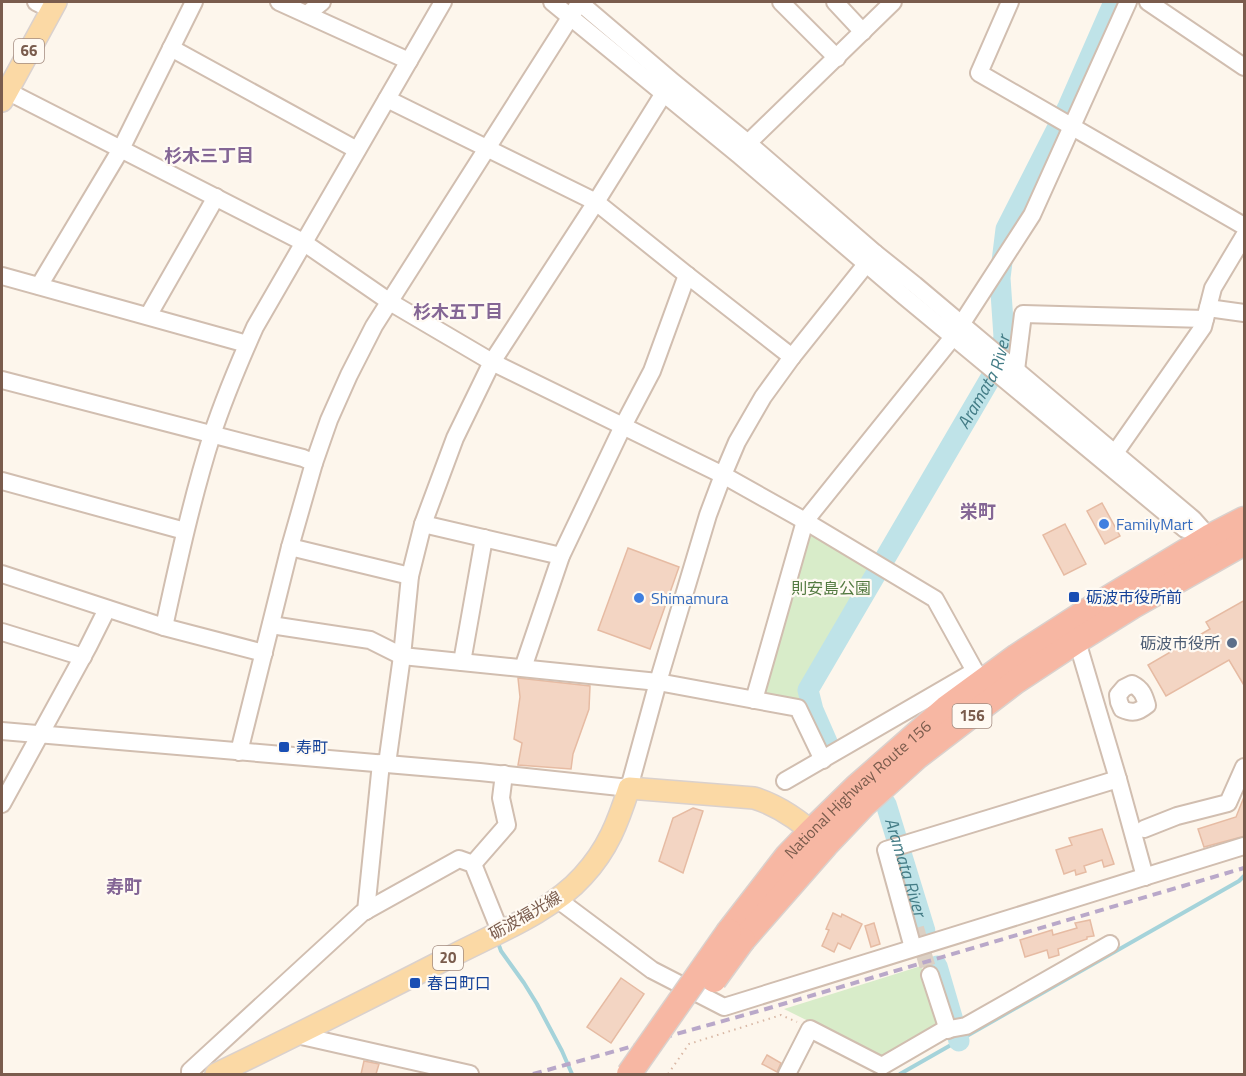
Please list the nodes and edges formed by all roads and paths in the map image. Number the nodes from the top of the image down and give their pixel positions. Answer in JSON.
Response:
{"nodes":[{"id":1,"x":279,"y":2,"type":"edge"},
{"id":2,"x":322,"y":2,"type":"edge"},
{"id":3,"x":443,"y":2,"type":"edge"},
{"id":4,"x":552,"y":2,"type":"edge"},
{"id":5,"x":781,"y":2,"type":"edge"},
{"id":6,"x":835,"y":2,"type":"edge"},
{"id":7,"x":893,"y":2,"type":"edge"},
{"id":8,"x":1010,"y":2,"type":"edge"},
{"id":9,"x":1128,"y":2,"type":"edge"},
{"id":10,"x":1148,"y":2,"type":"edge"},
{"id":11,"x":48,"y":4,"type":"edge"},
{"id":12,"x":189,"y":4,"type":"edge"},
{"id":13,"x":577,"y":5,"type":"edge"},
{"id":14,"x":307,"y":15,"type":"junction"},
{"id":15,"x":863,"y":32,"type":"junction"},
{"id":16,"x":171,"y":48,"type":"junction"},
{"id":17,"x":837,"y":58,"type":"junction"},
{"id":18,"x":409,"y":61,"type":"junction"},
{"id":19,"x":1245,"y":68,"type":"edge"},
{"id":20,"x":664,"y":93,"type":"junction"},
{"id":21,"x":4,"y":96,"type":"edge"},
{"id":22,"x":387,"y":99,"type":"junction"},
{"id":23,"x":1072,"y":128,"type":"junction"},
{"id":24,"x":748,"y":143,"type":"junction"},
{"id":25,"x":487,"y":147,"type":"junction"},
{"id":26,"x":121,"y":149,"type":"junction"},
{"id":27,"x":357,"y":150,"type":"junction"},
{"id":28,"x":216,"y":197,"type":"junction"},
{"id":29,"x":596,"y":202,"type":"junction"},
{"id":30,"x":1245,"y":226,"type":"edge"},
{"id":31,"x":1245,"y":236,"type":"edge"},
{"id":32,"x":303,"y":242,"type":"junction"},
{"id":33,"x":871,"y":259,"type":"junction"},
{"id":34,"x":687,"y":275,"type":"junction"},
{"id":35,"x":2,"y":276,"type":"edge"},
{"id":36,"x":39,"y":286,"type":"junction"},
{"id":37,"x":390,"y":302,"type":"junction"},
{"id":38,"x":1207,"y":313,"type":"junction"},
{"id":39,"x":1245,"y":313,"type":"edge"},
{"id":40,"x":148,"y":316,"type":"junction"},
{"id":41,"x":957,"y":331,"type":"junction"},
{"id":42,"x":247,"y":344,"type":"junction"},
{"id":43,"x":792,"y":357,"type":"junction"},
{"id":44,"x":492,"y":362,"type":"junction"},
{"id":45,"x":1016,"y":370,"type":"junction"},
{"id":46,"x":2,"y":380,"type":"edge"},
{"id":47,"x":624,"y":426,"type":"junction"},
{"id":48,"x":212,"y":434,"type":"junction"},
{"id":49,"x":1115,"y":453,"type":"junction"},
{"id":50,"x":314,"y":463,"type":"junction"},
{"id":51,"x":723,"y":475,"type":"junction"},
{"id":52,"x":2,"y":482,"type":"edge"},
{"id":53,"x":1245,"y":519,"type":"edge"},
{"id":54,"x":805,"y":521,"type":"junction"},
{"id":55,"x":423,"y":524,"type":"junction"},
{"id":56,"x":185,"y":531,"type":"junction"},
{"id":57,"x":1209,"y":537,"type":"junction"},
{"id":58,"x":484,"y":538,"type":"junction"},
{"id":59,"x":290,"y":547,"type":"junction"},
{"id":60,"x":1241,"y":549,"type":"edge"},
{"id":61,"x":561,"y":556,"type":"junction"},
{"id":62,"x":2,"y":574,"type":"edge"},
{"id":63,"x":410,"y":576,"type":"junction"},
{"id":64,"x":106,"y":609,"type":"junction"},
{"id":65,"x":271,"y":625,"type":"junction"},
{"id":66,"x":164,"y":627,"type":"junction"},
{"id":67,"x":2,"y":632,"type":"edge"},
{"id":68,"x":1077,"y":641,"type":"junction"},
{"id":69,"x":264,"y":653,"type":"junction"},
{"id":70,"x":402,"y":656,"type":"junction"},
{"id":71,"x":82,"y":657,"type":"junction"},
{"id":72,"x":462,"y":662,"type":"junction"},
{"id":73,"x":523,"y":668,"type":"junction"},
{"id":74,"x":978,"y":677,"type":"junction"},
{"id":75,"x":658,"y":682,"type":"junction"},
{"id":76,"x":754,"y":700,"type":"junction"},
{"id":77,"x":1119,"y":702,"type":"dead end"},
{"id":78,"x":1097,"y":707,"type":"junction"},
{"id":79,"x":2,"y":731,"type":"edge"},
{"id":80,"x":40,"y":735,"type":"junction"},
{"id":81,"x":239,"y":752,"type":"junction"},
{"id":82,"x":823,"y":760,"type":"junction"},
{"id":83,"x":384,"y":764,"type":"junction"},
{"id":84,"x":1245,"y":767,"type":"edge"},
{"id":85,"x":504,"y":774,"type":"junction"},
{"id":86,"x":1118,"y":779,"type":"junction"},
{"id":87,"x":785,"y":781,"type":"dead end"},
{"id":88,"x":629,"y":788,"type":"junction"},
{"id":89,"x":2,"y":804,"type":"edge"},
{"id":90,"x":1144,"y":829,"type":"dead end"},
{"id":91,"x":819,"y":838,"type":"junction"},
{"id":92,"x":1245,"y":846,"type":"edge"},
{"id":93,"x":894,"y":847,"type":"junction"},
{"id":94,"x":473,"y":864,"type":"junction"},
{"id":95,"x":1145,"y":877,"type":"junction"},
{"id":96,"x":557,"y":899,"type":"junction"},
{"id":97,"x":366,"y":911,"type":"junction"},
{"id":98,"x":916,"y":928,"type":"tunnel mouth"},
{"id":99,"x":500,"y":931,"type":"junction"},
{"id":100,"x":736,"y":935,"type":"junction"},
{"id":101,"x":1110,"y":944,"type":"dead end"},
{"id":102,"x":913,"y":948,"type":"junction"},
{"id":103,"x":930,"y":975,"type":"tunnel mouth"},
{"id":104,"x":810,"y":1029,"type":"junction"},
{"id":105,"x":948,"y":1030,"type":"junction"},
{"id":106,"x":297,"y":1035,"type":"junction"},
{"id":107,"x":190,"y":1074,"type":"edge"},
{"id":108,"x":216,"y":1074,"type":"edge"},
{"id":109,"x":470,"y":1074,"type":"edge"},
{"id":110,"x":629,"y":1074,"type":"edge"},
{"id":111,"x":648,"y":1074,"type":"edge"},
{"id":112,"x":668,"y":1074,"type":"edge"},
{"id":113,"x":787,"y":1074,"type":"edge"}],
"edges":[{"from":1,"to":14,"type":"street"},
{"from":2,"to":14,"type":"street"},
{"from":3,"to":18,"type":"street"},
{"from":4,"to":13,"type":"street"},
{"from":5,"to":17,"type":"street"},
{"from":6,"to":15,"type":"street"},
{"from":7,"to":15,"type":"street"},
{"from":8,"to":23,"type":"street"},
{"from":9,"to":23,"type":"street"},
{"from":10,"to":19,"type":"street"},
{"from":11,"to":21,"type":"main road","number":"66"},
{"from":12,"to":16,"type":"street"},
{"from":13,"to":20,"type":"street"},
{"from":13,"to":24,"type":"street"},
{"from":13,"to":25,"type":"street"},
{"from":14,"to":18,"type":"street"},
{"from":15,"to":17,"type":"street"},
{"from":16,"to":26,"type":"street"},
{"from":16,"to":27,"type":"street"},
{"from":17,"to":24,"type":"street"},
{"from":18,"to":22,"type":"street"},
{"from":20,"to":29,"type":"street"},
{"from":20,"to":33,"type":"street"},
{"from":21,"to":26,"type":"street"},
{"from":22,"to":25,"type":"street"},
{"from":22,"to":27,"type":"street"},
{"from":23,"to":30,"type":"street"},
{"from":23,"to":41,"type":"street"},
{"from":24,"to":33,"type":"street"},
{"from":25,"to":29,"type":"street"},
{"from":25,"to":37,"type":"street"},
{"from":26,"to":28,"type":"street"},
{"from":26,"to":36,"type":"street"},
{"from":27,"to":32,"type":"street"},
{"from":28,"to":32,"type":"street"},
{"from":28,"to":40,"type":"street"},
{"from":29,"to":34,"type":"street"},
{"from":29,"to":44,"type":"street"},
{"from":31,"to":38,"type":"street"},
{"from":32,"to":37,"type":"street"},
{"from":32,"to":42,"type":"street"},
{"from":33,"to":41,"type":"street"},
{"from":33,"to":43,"type":"street"},
{"from":34,"to":43,"type":"street"},
{"from":34,"to":47,"type":"street"},
{"from":35,"to":36,"type":"street"},
{"from":36,"to":40,"type":"street"},
{"from":37,"to":44,"type":"street"},
{"from":37,"to":50,"type":"street"},
{"from":38,"to":39,"type":"street"},
{"from":38,"to":45,"type":"street"},
{"from":38,"to":49,"type":"street"},
{"from":40,"to":42,"type":"street"},
{"from":41,"to":45,"type":"street"},
{"from":41,"to":54,"type":"street"},
{"from":41,"to":57,"type":"street"},
{"from":42,"to":48,"type":"street"},
{"from":43,"to":51,"type":"street"},
{"from":44,"to":47,"type":"street"},
{"from":44,"to":55,"type":"street"},
{"from":45,"to":49,"type":"street"},
{"from":46,"to":48,"type":"street"},
{"from":47,"to":51,"type":"street"},
{"from":47,"to":61,"type":"street"},
{"from":48,"to":50,"type":"street"},
{"from":48,"to":56,"type":"street"},
{"from":49,"to":57,"type":"street"},
{"from":50,"to":59,"type":"street"},
{"from":51,"to":54,"type":"street"},
{"from":51,"to":75,"type":"street"},
{"from":52,"to":56,"type":"street"},
{"from":53,"to":57,"type":"highway","name":"National Highway Route 156","number":"156"},
{"from":54,"to":74,"type":"street"},
{"from":54,"to":76,"type":"street"},
{"from":55,"to":58,"type":"street"},
{"from":55,"to":63,"type":"street"},
{"from":56,"to":66,"type":"street"},
{"from":57,"to":60,"type":"street"},
{"from":57,"to":74,"type":"highway","name":"National Highway Route 156","number":"156"},
{"from":58,"to":61,"type":"street"},
{"from":58,"to":72,"type":"street"},
{"from":59,"to":63,"type":"street"},
{"from":59,"to":65,"type":"street"},
{"from":60,"to":68,"type":"highway","name":"National Highway Route 156","number":"156"},
{"from":61,"to":73,"type":"street"},
{"from":62,"to":64,"type":"street"},
{"from":63,"to":70,"type":"street"},
{"from":64,"to":66,"type":"street"},
{"from":64,"to":71,"type":"street"},
{"from":65,"to":69,"type":"street"},
{"from":65,"to":70,"type":"street"},
{"from":66,"to":69,"type":"street"},
{"from":67,"to":71,"type":"street"},
{"from":68,"to":78,"type":"street"},
{"from":68,"to":91,"type":"highway","name":"National Highway Route 156","number":"156"},
{"from":69,"to":81,"type":"street"},
{"from":70,"to":72,"type":"street"},
{"from":70,"to":83,"type":"street"},
{"from":71,"to":80,"type":"street"},
{"from":72,"to":73,"type":"street"},
{"from":73,"to":75,"type":"street"},
{"from":74,"to":82,"type":"street"},
{"from":74,"to":91,"type":"highway","name":"National Highway Route 156","number":"156"},
{"from":75,"to":76,"type":"street"},
{"from":75,"to":88,"type":"street"},
{"from":76,"to":82,"type":"street"},
{"from":77,"to":78,"type":"street"},
{"from":78,"to":86,"type":"street"},
{"from":79,"to":80,"type":"street"},
{"from":80,"to":81,"type":"street"},
{"from":80,"to":89,"type":"street"},
{"from":81,"to":83,"type":"street"},
{"from":82,"to":87,"type":"street"},
{"from":83,"to":85,"type":"street"},
{"from":83,"to":97,"type":"street"},
{"from":84,"to":90,"type":"street"},
{"from":85,"to":88,"type":"street"},
{"from":85,"to":94,"type":"street"},
{"from":86,"to":93,"type":"street"},
{"from":86,"to":95,"type":"street"},
{"from":88,"to":91,"type":"main road"},
{"from":88,"to":96,"type":"main road","name":"砺波福光線","number":"20"},
{"from":91,"to":100,"type":"highway","name":"National Highway Route 156","number":"156"},
{"from":92,"to":95,"type":"street"},
{"from":93,"to":98,"type":"street"},
{"from":93,"to":102,"type":"street"},
{"from":94,"to":97,"type":"street"},
{"from":94,"to":99,"type":"street"},
{"from":95,"to":102,"type":"street"},
{"from":96,"to":99,"type":"main road","name":"砺波福光線","number":"20"},
{"from":96,"to":102,"type":"street"},
{"from":97,"to":107,"type":"street"},
{"from":99,"to":106,"type":"main road","name":"砺波福光線","number":"20"},
{"from":100,"to":110,"type":"highway","name":"National Highway Route 156","number":"156","bridge":true},
{"from":100,"to":111,"type":"highway","name":"National Highway Route 156","number":"156","bridge":true},
{"from":101,"to":105,"type":"street"},
{"from":103,"to":105,"type":"street"},
{"from":104,"to":105,"type":"street"},
{"from":104,"to":112,"type":"path"},
{"from":104,"to":113,"type":"street"},
{"from":106,"to":108,"type":"main road","name":"砺波福光線","number":"20"},
{"from":106,"to":109,"type":"street"}]}
